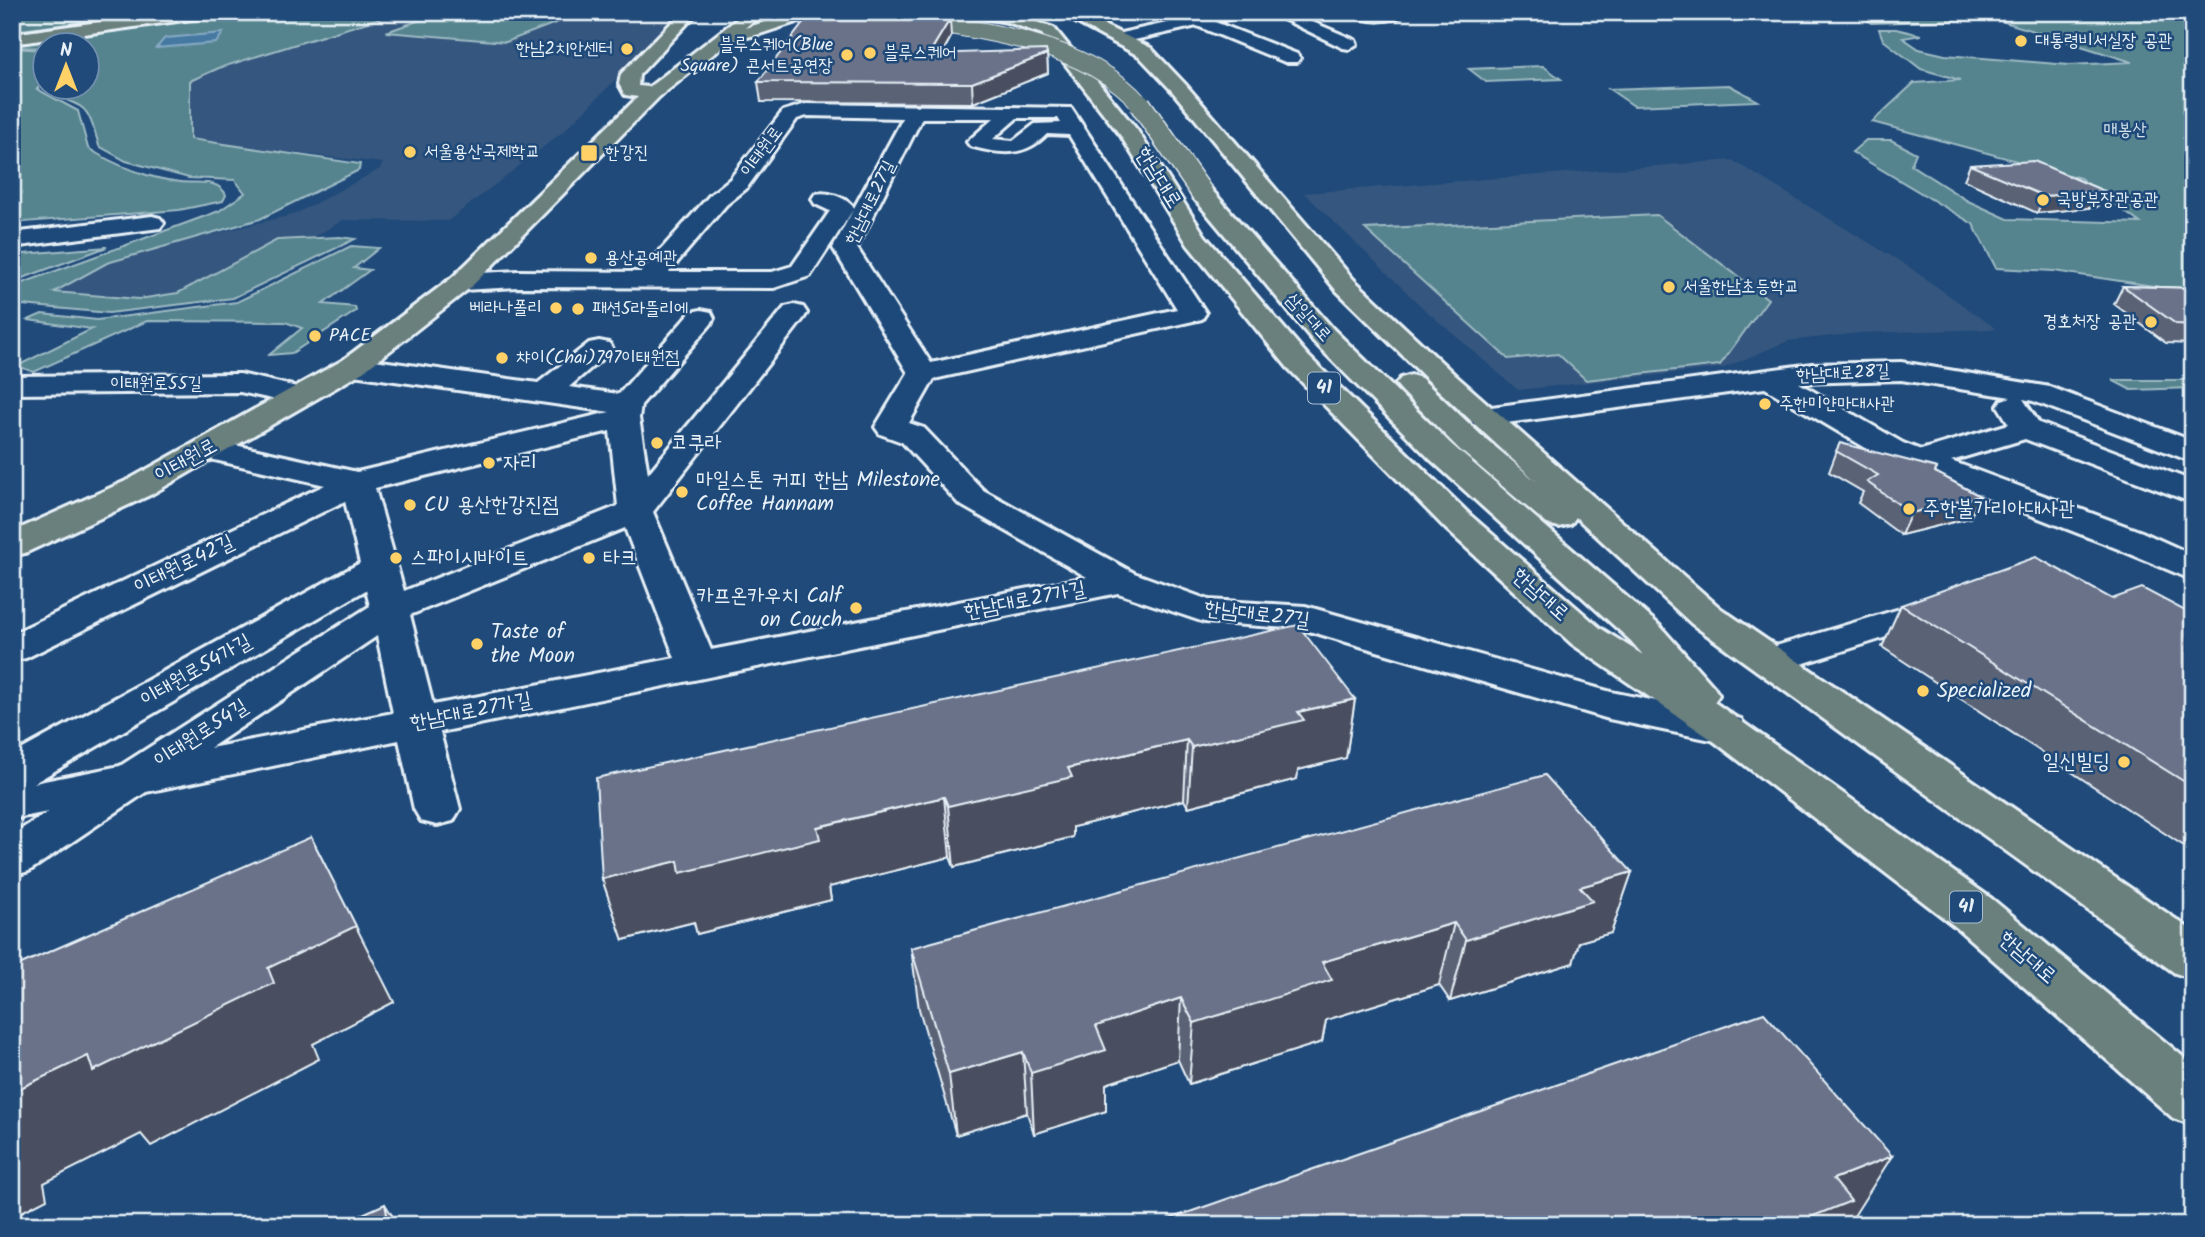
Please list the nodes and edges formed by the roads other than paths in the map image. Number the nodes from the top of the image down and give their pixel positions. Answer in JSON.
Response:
{"nodes":[{"id":1,"x":206,"y":12,"type":"edge"},
{"id":2,"x":691,"y":12,"type":"edge"},
{"id":3,"x":740,"y":12,"type":"edge"},
{"id":4,"x":756,"y":12,"type":"edge"},
{"id":5,"x":780,"y":12,"type":"edge"},
{"id":6,"x":813,"y":12,"type":"edge"},
{"id":7,"x":846,"y":12,"type":"edge"},
{"id":8,"x":883,"y":12,"type":"edge"},
{"id":9,"x":975,"y":12,"type":"edge"},
{"id":10,"x":1032,"y":12,"type":"edge"},
{"id":11,"x":1064,"y":12,"type":"edge"},
{"id":12,"x":1239,"y":12,"type":"edge"},
{"id":13,"x":1276,"y":12,"type":"edge"},
{"id":14,"x":1358,"y":12,"type":"edge"},
{"id":15,"x":1401,"y":12,"type":"edge"},
{"id":16,"x":1198,"y":21,"type":"junction"},
{"id":17,"x":1113,"y":35,"type":"junction"},
{"id":18,"x":726,"y":37,"type":"junction"},
{"id":19,"x":12,"y":39,"type":"edge"},
{"id":20,"x":1349,"y":44,"type":"dead end"},
{"id":21,"x":1292,"y":58,"type":"dead end"},
{"id":22,"x":1137,"y":76,"type":"dead end"},
{"id":23,"x":653,"y":93,"type":"junction"},
{"id":24,"x":915,"y":112,"type":"junction"},
{"id":25,"x":1010,"y":114,"type":"junction"},
{"id":26,"x":1075,"y":129,"type":"junction"},
{"id":27,"x":1216,"y":192,"type":"junction"},
{"id":28,"x":823,"y":200,"type":"dead end"},
{"id":29,"x":152,"y":223,"type":"dead end"},
{"id":30,"x":12,"y":240,"type":"edge"},
{"id":31,"x":648,"y":280,"type":"junction"},
{"id":32,"x":462,"y":282,"type":"junction"},
{"id":33,"x":794,"y":313,"type":"dead end"},
{"id":34,"x":701,"y":318,"type":"dead end"},
{"id":35,"x":599,"y":349,"type":"dead end"},
{"id":36,"x":353,"y":366,"type":"junction"},
{"id":37,"x":923,"y":373,"type":"junction"},
{"id":38,"x":1770,"y":379,"type":"junction"},
{"id":39,"x":12,"y":385,"type":"edge"},
{"id":40,"x":2002,"y":387,"type":"junction"},
{"id":41,"x":543,"y":393,"type":"junction"},
{"id":42,"x":299,"y":396,"type":"junction"},
{"id":43,"x":625,"y":411,"type":"junction"},
{"id":44,"x":1484,"y":417,"type":"junction"},
{"id":45,"x":2027,"y":429,"type":"junction"},
{"id":46,"x":208,"y":449,"type":"junction"},
{"id":47,"x":2193,"y":452,"type":"edge"},
{"id":48,"x":1920,"y":460,"type":"junction"},
{"id":49,"x":357,"y":482,"type":"junction"},
{"id":50,"x":2193,"y":493,"type":"edge"},
{"id":51,"x":636,"y":511,"type":"junction"},
{"id":52,"x":12,"y":545,"type":"edge"},
{"id":53,"x":379,"y":567,"type":"junction"},
{"id":54,"x":2193,"y":569,"type":"edge"},
{"id":55,"x":1121,"y":581,"type":"junction"},
{"id":56,"x":1980,"y":595,"type":"edge"},
{"id":57,"x":390,"y":610,"type":"junction"},
{"id":58,"x":1706,"y":615,"type":"junction"},
{"id":59,"x":929,"y":620,"type":"junction"},
{"id":60,"x":12,"y":649,"type":"edge"},
{"id":61,"x":1770,"y":661,"type":"junction"},
{"id":62,"x":416,"y":722,"type":"junction"},
{"id":63,"x":1726,"y":729,"type":"junction"},
{"id":64,"x":12,"y":775,"type":"edge"},
{"id":65,"x":134,"y":779,"type":"junction"},
{"id":66,"x":12,"y":803,"type":"edge"},
{"id":67,"x":437,"y":809,"type":"dead end"},
{"id":68,"x":12,"y":858,"type":"edge"},
{"id":69,"x":2193,"y":958,"type":"edge"},
{"id":70,"x":2193,"y":1100,"type":"edge"}],
"edges":[{"from":1,"to":19,"type":"main road"},
{"from":2,"to":23,"type":"main road"},
{"from":3,"to":18,"type":"main road","name":"이태원로"},
{"from":4,"to":18,"type":"main road","name":"이태원로"},
{"from":5,"to":18,"type":"main road","name":"이태원로"},
{"from":6,"to":18,"type":"main road","name":"이태원로"},
{"from":7,"to":27,"type":"main road","name":"삼일대로","bridge":true},
{"from":8,"to":22,"type":"main road","bridge":true},
{"from":9,"to":63,"type":"main road","name":"한남대로","number":"41"},
{"from":10,"to":17,"type":"main road"},
{"from":11,"to":17,"type":"main road"},
{"from":12,"to":16,"type":"street"},
{"from":13,"to":20,"type":"street"},
{"from":14,"to":15,"type":"street"},
{"from":16,"to":17,"type":"street"},
{"from":16,"to":21,"type":"street"},
{"from":17,"to":44,"type":"main road"},
{"from":18,"to":23,"type":"main road","name":"이태원로"},
{"from":23,"to":32,"type":"main road","name":"이태원로"},
{"from":24,"to":25,"type":"street"},
{"from":24,"to":31,"type":"street","name":"이태원로"},
{"from":24,"to":37,"type":"street","name":"한남대로27길"},
{"from":25,"to":26,"type":"street"},
{"from":25,"to":26,"type":"street"},
{"from":26,"to":37,"type":"street"},
{"from":27,"to":58,"type":"main road","name":"삼일대로"},
{"from":27,"to":63,"type":"main road","name":"삼일대로"},
{"from":28,"to":31,"type":"street"},
{"from":29,"to":30,"type":"street"},
{"from":31,"to":32,"type":"street"},
{"from":32,"to":36,"type":"main road","name":"이태원로"},
{"from":33,"to":51,"type":"street"},
{"from":34,"to":43,"type":"street"},
{"from":35,"to":41,"type":"street"},
{"from":36,"to":41,"type":"street"},
{"from":36,"to":42,"type":"main road","name":"이태원로"},
{"from":37,"to":55,"type":"street","name":"한남대로27길"},
{"from":38,"to":40,"type":"street","name":"한남대로28길"},
{"from":38,"to":44,"type":"street","name":"한남대로28길"},
{"from":38,"to":48,"type":"street"},
{"from":39,"to":42,"type":"street","name":"이태원로55길"},
{"from":40,"to":45,"type":"street"},
{"from":40,"to":47,"type":"street","name":"한남대로28길"},
{"from":41,"to":43,"type":"street"},
{"from":42,"to":46,"type":"main road","name":"이태원로"},
{"from":43,"to":49,"type":"street"},
{"from":43,"to":51,"type":"street","name":"한남대로27가길"},
{"from":44,"to":58,"type":"main road"},
{"from":45,"to":48,"type":"street"},
{"from":45,"to":50,"type":"street"},
{"from":46,"to":49,"type":"street"},
{"from":46,"to":52,"type":"main road","name":"이태원로"},
{"from":48,"to":54,"type":"street"},
{"from":49,"to":53,"type":"street"},
{"from":49,"to":60,"type":"street","name":"이태원로42길"},
{"from":51,"to":57,"type":"street"},
{"from":51,"to":59,"type":"street","name":"한남대로27가길"},
{"from":53,"to":57,"type":"street"},
{"from":53,"to":64,"type":"street","name":"이태원로54가길"},
{"from":55,"to":59,"type":"street","name":"한남대로27가길"},
{"from":55,"to":63,"type":"street","name":"한남대로27길"},
{"from":56,"to":61,"type":"street"},
{"from":57,"to":62,"type":"street"},
{"from":57,"to":65,"type":"street","name":"이태원로54길"},
{"from":58,"to":61,"type":"main road"},
{"from":59,"to":62,"type":"street","name":"한남대로27가길"},
{"from":61,"to":69,"type":"main road"},
{"from":62,"to":65,"type":"street","name":"한남대로27가길"},
{"from":62,"to":67,"type":"street"},
{"from":63,"to":70,"type":"main road","name":"한남대로","number":"41"},
{"from":65,"to":66,"type":"street","name":"한남대로27가길"},
{"from":65,"to":68,"type":"street","name":"이태원로54길"}]}
